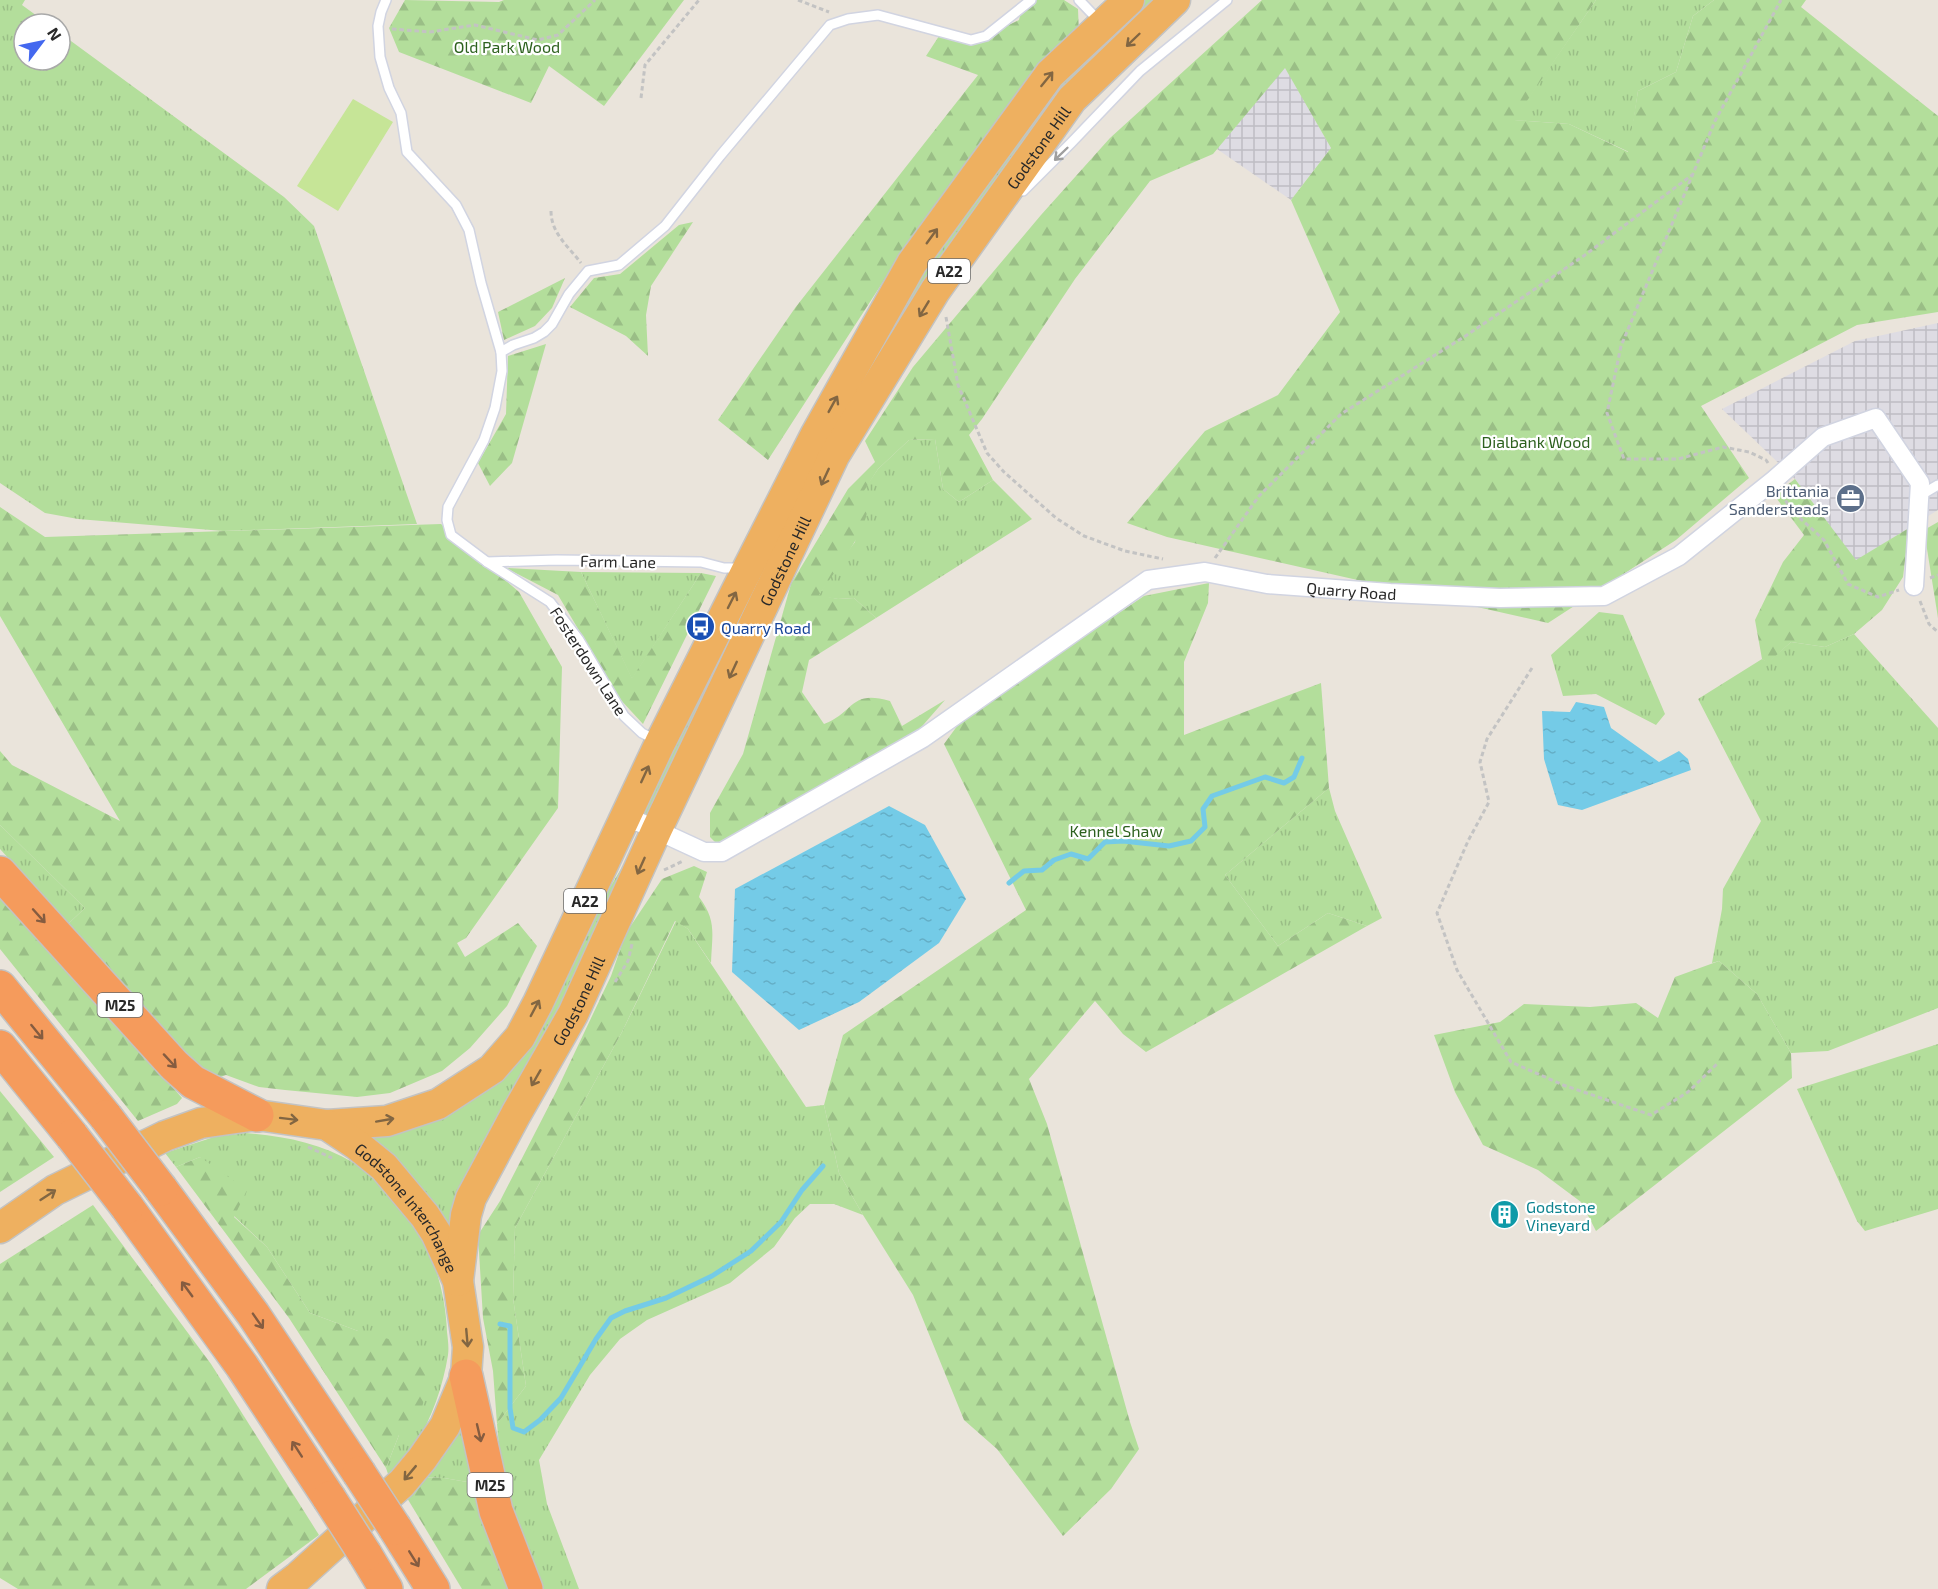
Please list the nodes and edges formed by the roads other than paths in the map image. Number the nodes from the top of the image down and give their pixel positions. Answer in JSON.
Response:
{"nodes":[{"id":1,"x":386,"y":0,"type":"edge"},
{"id":2,"x":1031,"y":0,"type":"edge"},
{"id":3,"x":1079,"y":0,"type":"edge"},
{"id":4,"x":1129,"y":0,"type":"edge"},
{"id":5,"x":1175,"y":0,"type":"edge"},
{"id":6,"x":1227,"y":0,"type":"edge"},
{"id":7,"x":1103,"y":25,"type":"junction"},
{"id":8,"x":982,"y":223,"type":"junction"},
{"id":9,"x":501,"y":352,"type":"junction"},
{"id":10,"x":1938,"y":485,"type":"edge"},
{"id":11,"x":1921,"y":495,"type":"junction"},
{"id":12,"x":487,"y":562,"type":"junction"},
{"id":13,"x":748,"y":568,"type":"junction"},
{"id":14,"x":1914,"y":586,"type":"road end"},
{"id":15,"x":660,"y":742,"type":"junction"},
{"id":16,"x":622,"y":822,"type":"junction"},
{"id":17,"x":657,"y":830,"type":"junction"},
{"id":18,"x":0,"y":873,"type":"edge"},
{"id":19,"x":0,"y":987,"type":"edge"},
{"id":20,"x":0,"y":1047,"type":"edge"},
{"id":21,"x":257,"y":1115,"type":"junction"},
{"id":22,"x":327,"y":1125,"type":"junction"},
{"id":23,"x":0,"y":1228,"type":"edge"},
{"id":24,"x":458,"y":1281,"type":"junction"},
{"id":25,"x":466,"y":1376,"type":"junction"},
{"id":26,"x":282,"y":1589,"type":"edge"},
{"id":27,"x":386,"y":1589,"type":"edge"},
{"id":28,"x":433,"y":1589,"type":"edge"},
{"id":29,"x":526,"y":1589,"type":"edge"}],
"edges":[{"from":1,"to":9,"type":"lane"},
{"from":2,"to":9,"type":"lane"},
{"from":3,"to":7,"type":"lane"},
{"from":4,"to":7,"type":"highway","name":"Godstone Hill","number":"A22"},
{"from":5,"to":8,"type":"highway","name":"Godstone Hill","number":"A22","one_way":true},
{"from":6,"to":8,"type":"lane","one_way":true},
{"from":13,"to":7,"type":"highway","name":"Godstone Hill","number":"A22","one_way":true},
{"from":8,"to":17,"type":"highway","name":"Godstone Hill","number":"A22","one_way":true},
{"from":9,"to":12,"type":"lane"},
{"from":10,"to":11,"type":"lane"},
{"from":11,"to":14,"type":"street","name":"Quarry Road"},
{"from":11,"to":17,"type":"street","name":"Quarry Road"},
{"from":12,"to":13,"type":"lane","name":"Farm Lane"},
{"from":12,"to":15,"type":"lane","name":"Fosterdown Lane"},
{"from":15,"to":13,"type":"highway","name":"Godstone Hill","number":"A22","one_way":true},
{"from":16,"to":15,"type":"highway","name":"Godstone Hill","number":"A22","one_way":true},
{"from":16,"to":17,"type":"street","name":"Quarry Road"},
{"from":22,"to":16,"type":"highway","name":"Godstone Hill","number":"A22","one_way":true},
{"from":17,"to":24,"type":"highway","name":"Godstone Hill","number":"A22","one_way":true},
{"from":18,"to":21,"type":"highway","number":"M25","one_way":true},
{"from":19,"to":28,"type":"highway","one_way":true,"bridge":true},
{"from":27,"to":20,"type":"highway","one_way":true,"bridge":true},
{"from":21,"to":22,"type":"highway","name":"Godstone Interchange","one_way":true},
{"from":23,"to":21,"type":"highway","name":"Godstone Interchange","one_way":true},
{"from":22,"to":24,"type":"highway","name":"Godstone Interchange"},
{"from":24,"to":25,"type":"highway","name":"Godstone Interchange","one_way":true},
{"from":25,"to":26,"type":"highway","name":"Godstone Interchange","one_way":true},
{"from":25,"to":29,"type":"highway","number":"M25","one_way":true}]}
